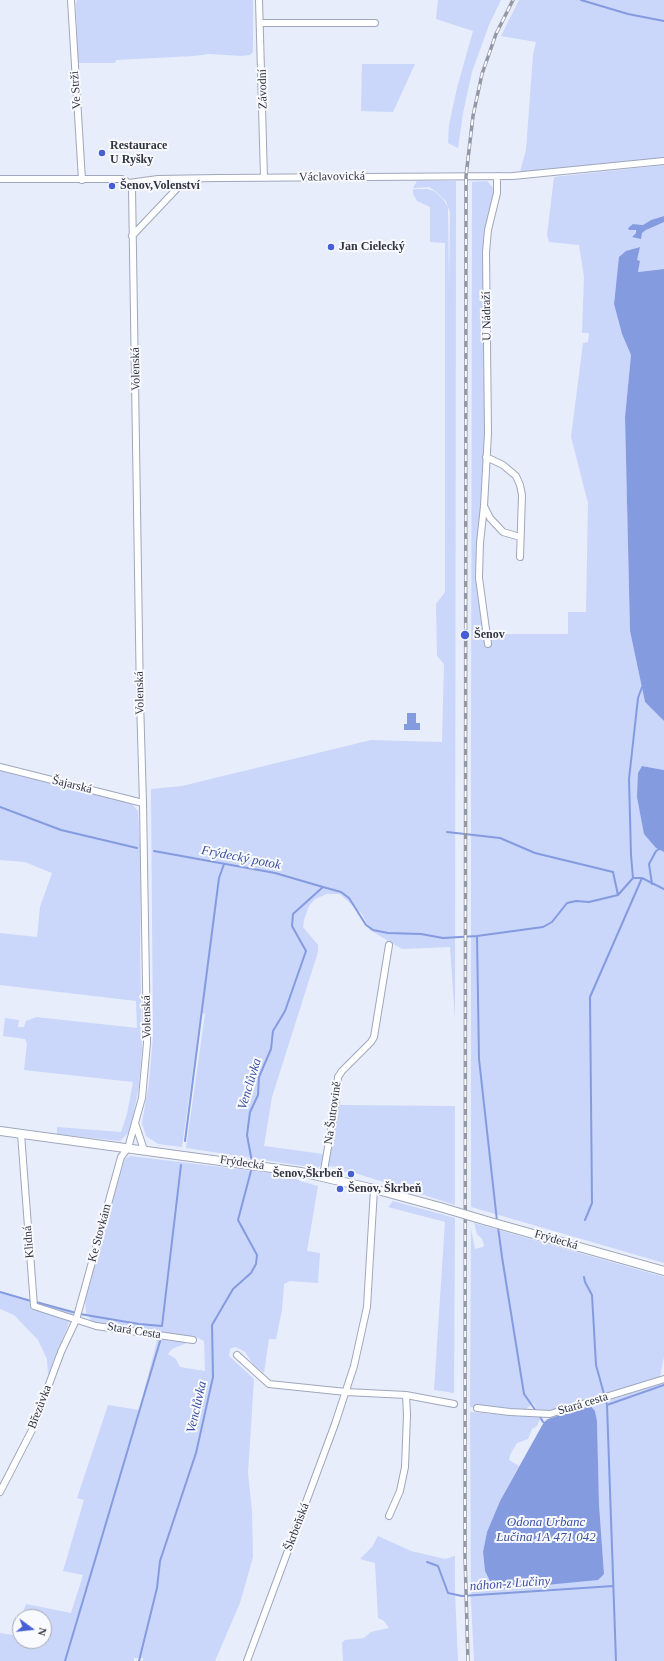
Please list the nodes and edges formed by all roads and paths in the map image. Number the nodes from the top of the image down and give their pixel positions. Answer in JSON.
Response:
{"nodes":[{"id":1,"x":71,"y":0,"type":"edge"},
{"id":2,"x":260,"y":0,"type":"edge"},
{"id":3,"x":261,"y":23,"type":"junction"},
{"id":4,"x":375,"y":23,"type":"dead end"},
{"id":5,"x":664,"y":161,"type":"edge"},
{"id":6,"x":497,"y":176,"type":"junction"},
{"id":7,"x":264,"y":178,"type":"junction"},
{"id":8,"x":0,"y":179,"type":"edge"},
{"id":9,"x":186,"y":179,"type":"junction"},
{"id":10,"x":82,"y":180,"type":"junction"},
{"id":11,"x":129,"y":183,"type":"junction"},
{"id":12,"x":132,"y":236,"type":"junction"},
{"id":13,"x":486,"y":457,"type":"junction"},
{"id":14,"x":484,"y":506,"type":"junction"},
{"id":15,"x":520,"y":537,"type":"junction"},
{"id":16,"x":520,"y":557,"type":"dead end"},
{"id":17,"x":488,"y":644,"type":"dead end"},
{"id":18,"x":0,"y":767,"type":"edge"},
{"id":19,"x":144,"y":803,"type":"junction"},
{"id":20,"x":389,"y":945,"type":"dead end"},
{"id":21,"x":135,"y":1123,"type":"junction"},
{"id":22,"x":0,"y":1131,"type":"edge"},
{"id":23,"x":21,"y":1134,"type":"junction"},
{"id":24,"x":128,"y":1148,"type":"junction"},
{"id":25,"x":144,"y":1150,"type":"junction"},
{"id":26,"x":323,"y":1176,"type":"junction"},
{"id":27,"x":374,"y":1188,"type":"junction"},
{"id":28,"x":664,"y":1271,"type":"edge"},
{"id":29,"x":76,"y":1320,"type":"junction"},
{"id":30,"x":193,"y":1340,"type":"dead end"},
{"id":31,"x":237,"y":1355,"type":"dead end"},
{"id":32,"x":664,"y":1379,"type":"edge"},
{"id":33,"x":346,"y":1392,"type":"junction"},
{"id":34,"x":406,"y":1395,"type":"junction"},
{"id":35,"x":454,"y":1404,"type":"dead end"},
{"id":36,"x":477,"y":1408,"type":"dead end"},
{"id":37,"x":0,"y":1492,"type":"edge"},
{"id":38,"x":389,"y":1516,"type":"dead end"},
{"id":39,"x":247,"y":1661,"type":"edge"}],
"edges":[{"from":1,"to":10,"type":"street","name":"Ve Strži"},
{"from":2,"to":3,"type":"street","name":"Závodní"},
{"from":3,"to":4,"type":"street"},
{"from":3,"to":7,"type":"street","name":"Závodní"},
{"from":5,"to":6,"type":"street","name":"Václavovická"},
{"from":6,"to":7,"type":"street","name":"Václavovická"},
{"from":6,"to":13,"type":"street","name":"U Nádraží"},
{"from":7,"to":9,"type":"street","name":"Václavovická"},
{"from":8,"to":10,"type":"street","name":"Václavovická"},
{"from":9,"to":11,"type":"street","name":"Václavovická"},
{"from":9,"to":12,"type":"street"},
{"from":10,"to":11,"type":"street","name":"Václavovická"},
{"from":11,"to":12,"type":"street","name":"Volenská"},
{"from":12,"to":19,"type":"street","name":"Volenská"},
{"from":13,"to":14,"type":"street","name":"U Nádraží"},
{"from":13,"to":15,"type":"street"},
{"from":14,"to":15,"type":"street"},
{"from":14,"to":17,"type":"street","name":"U Nádraží"},
{"from":15,"to":16,"type":"street"},
{"from":18,"to":19,"type":"street","name":"Šajarská"},
{"from":19,"to":21,"type":"street","name":"Volenská"},
{"from":20,"to":26,"type":"street","name":"Na Šutrovině"},
{"from":21,"to":24,"type":"street","name":"Volenská"},
{"from":21,"to":25,"type":"street"},
{"from":22,"to":23,"type":"main road","name":"Frýdecká"},
{"from":23,"to":24,"type":"main road","name":"Frýdecká"},
{"from":23,"to":29,"type":"street","name":"Klidná"},
{"from":24,"to":25,"type":"main road","name":"Frýdecká"},
{"from":24,"to":29,"type":"street","name":"Ke Stovkám"},
{"from":25,"to":26,"type":"main road","name":"Frýdecká"},
{"from":26,"to":27,"type":"main road","name":"Frýdecká"},
{"from":27,"to":28,"type":"main road","name":"Frýdecká","bridge":true},
{"from":27,"to":33,"type":"street","name":"Škrbeňská"},
{"from":29,"to":30,"type":"street","name":"Stará Cesta"},
{"from":29,"to":37,"type":"street","name":"Březůvka"},
{"from":31,"to":33,"type":"street"},
{"from":32,"to":36,"type":"street","name":"Stará cesta"},
{"from":33,"to":34,"type":"street"},
{"from":33,"to":39,"type":"street","name":"Škrbeňská"},
{"from":34,"to":35,"type":"street"},
{"from":34,"to":38,"type":"street"}]}
